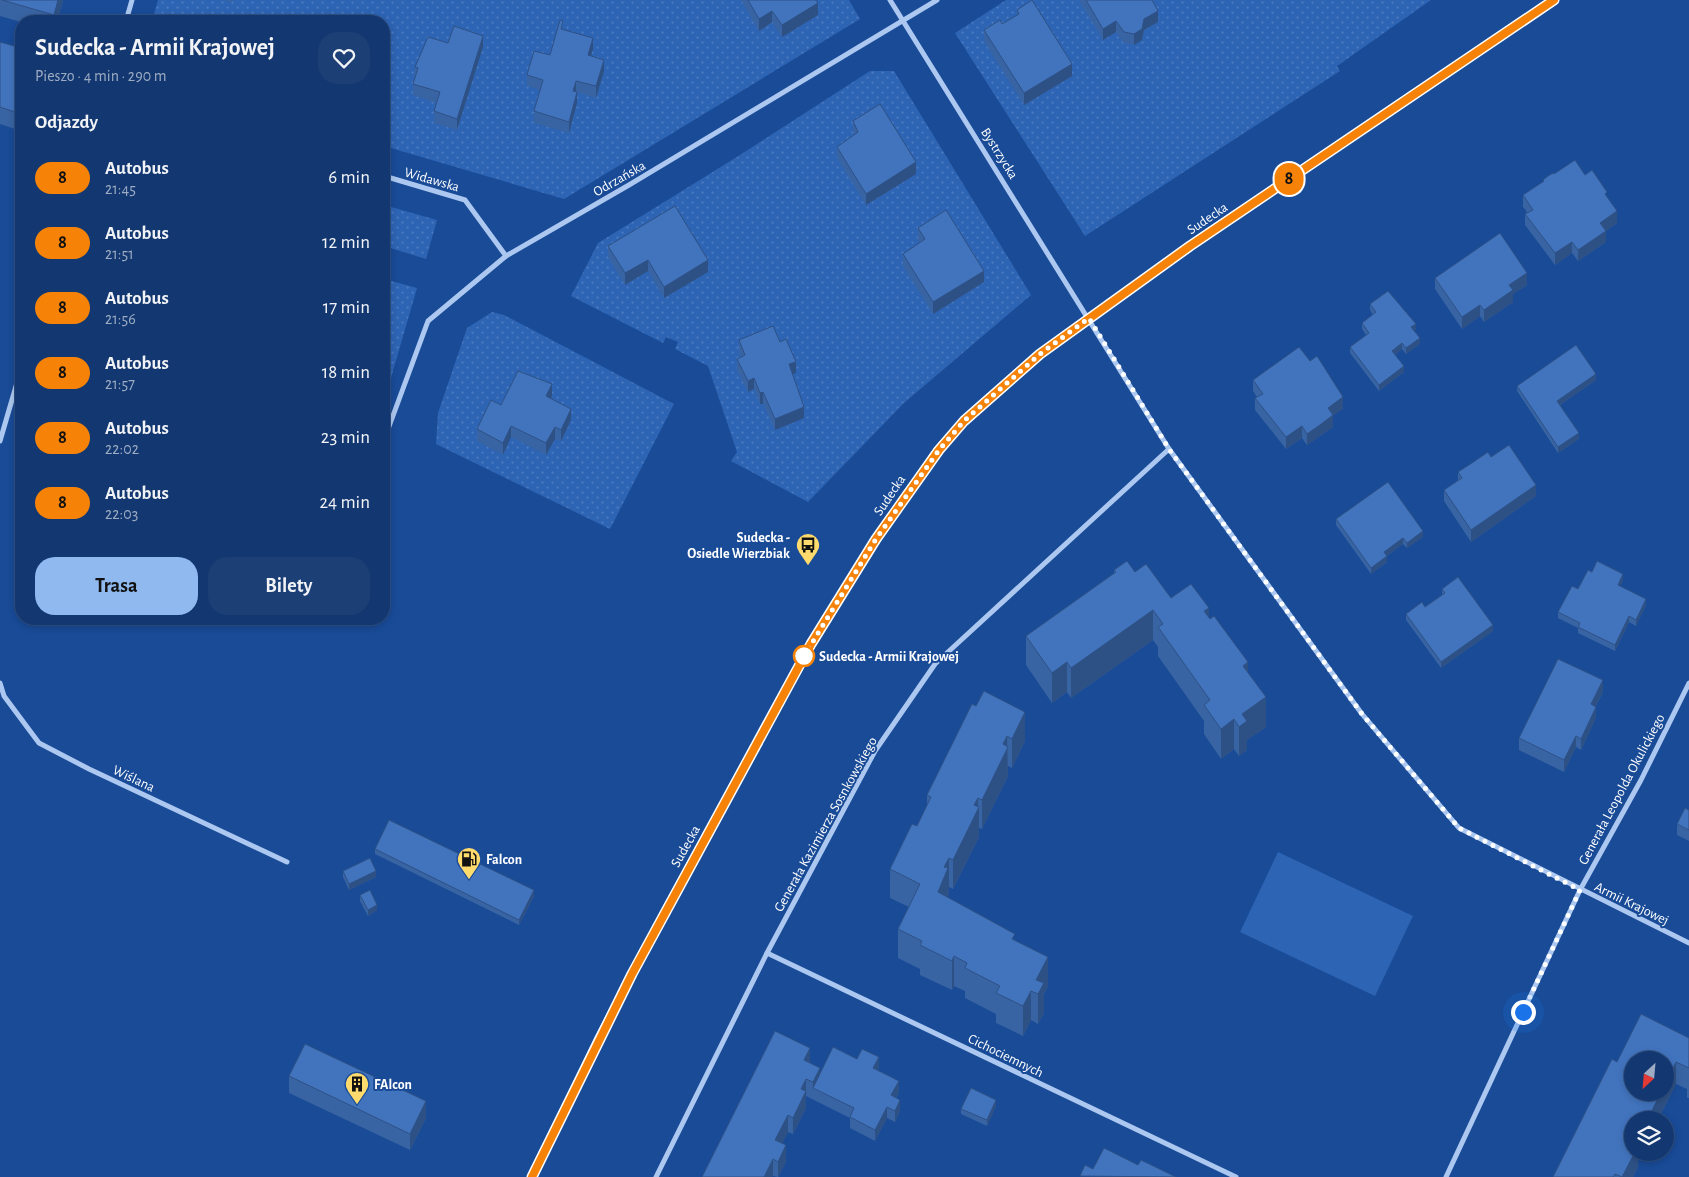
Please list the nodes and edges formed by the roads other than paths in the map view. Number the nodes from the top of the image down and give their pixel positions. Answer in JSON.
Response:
{"nodes":[{"id":1,"x":132,"y":0,"type":"edge"},
{"id":2,"x":890,"y":0,"type":"edge"},
{"id":3,"x":937,"y":0,"type":"edge"},
{"id":4,"x":1554,"y":0,"type":"edge"},
{"id":5,"x":128,"y":15,"type":"edge"},
{"id":6,"x":904,"y":21,"type":"junction"},
{"id":7,"x":390,"y":178,"type":"edge"},
{"id":8,"x":506,"y":256,"type":"junction"},
{"id":9,"x":1089,"y":318,"type":"junction"},
{"id":10,"x":15,"y":390,"type":"edge"},
{"id":11,"x":390,"y":424,"type":"edge"},
{"id":12,"x":0,"y":441,"type":"edge"},
{"id":13,"x":1169,"y":449,"type":"junction"},
{"id":14,"x":0,"y":683,"type":"edge"},
{"id":15,"x":1689,"y":683,"type":"edge"},
{"id":16,"x":287,"y":862,"type":"dead end"},
{"id":17,"x":1580,"y":890,"type":"junction"},
{"id":18,"x":1689,"y":943,"type":"edge"},
{"id":19,"x":767,"y":953,"type":"junction"},
{"id":20,"x":532,"y":1177,"type":"edge"},
{"id":21,"x":656,"y":1177,"type":"edge"},
{"id":22,"x":1236,"y":1177,"type":"edge"},
{"id":23,"x":1446,"y":1177,"type":"edge"}],
"edges":[{"from":1,"to":5,"type":"street"},
{"from":2,"to":6,"type":"street","name":"Bystrzycka"},
{"from":3,"to":6,"type":"street","name":"Odrzańska"},
{"from":4,"to":9,"type":"street","name":"Sudecka"},
{"from":6,"to":8,"type":"street","name":"Odrzańska"},
{"from":6,"to":9,"type":"street","name":"Bystrzycka"},
{"from":7,"to":8,"type":"street","name":"Widawska"},
{"from":8,"to":11,"type":"street","name":"Odrzańska"},
{"from":9,"to":13,"type":"street","name":"Armii Krajowej"},
{"from":9,"to":20,"type":"street","name":"Sudecka"},
{"from":10,"to":12,"type":"street"},
{"from":13,"to":17,"type":"street","name":"Armii Krajowej"},
{"from":13,"to":19,"type":"street","name":"Generała Kazimierza Sosnkowskiego"},
{"from":14,"to":16,"type":"street","name":"Wiślana"},
{"from":15,"to":17,"type":"street","name":"Generała Leopolda Okulickiego"},
{"from":17,"to":18,"type":"street","name":"Armii Krajowej"},
{"from":17,"to":23,"type":"street","name":"Generała Leopolda Okulickiego"},
{"from":19,"to":21,"type":"street","name":"Generała Kazimierza Sosnkowskiego"},
{"from":19,"to":22,"type":"street","name":"Cichociemnych"}]}
